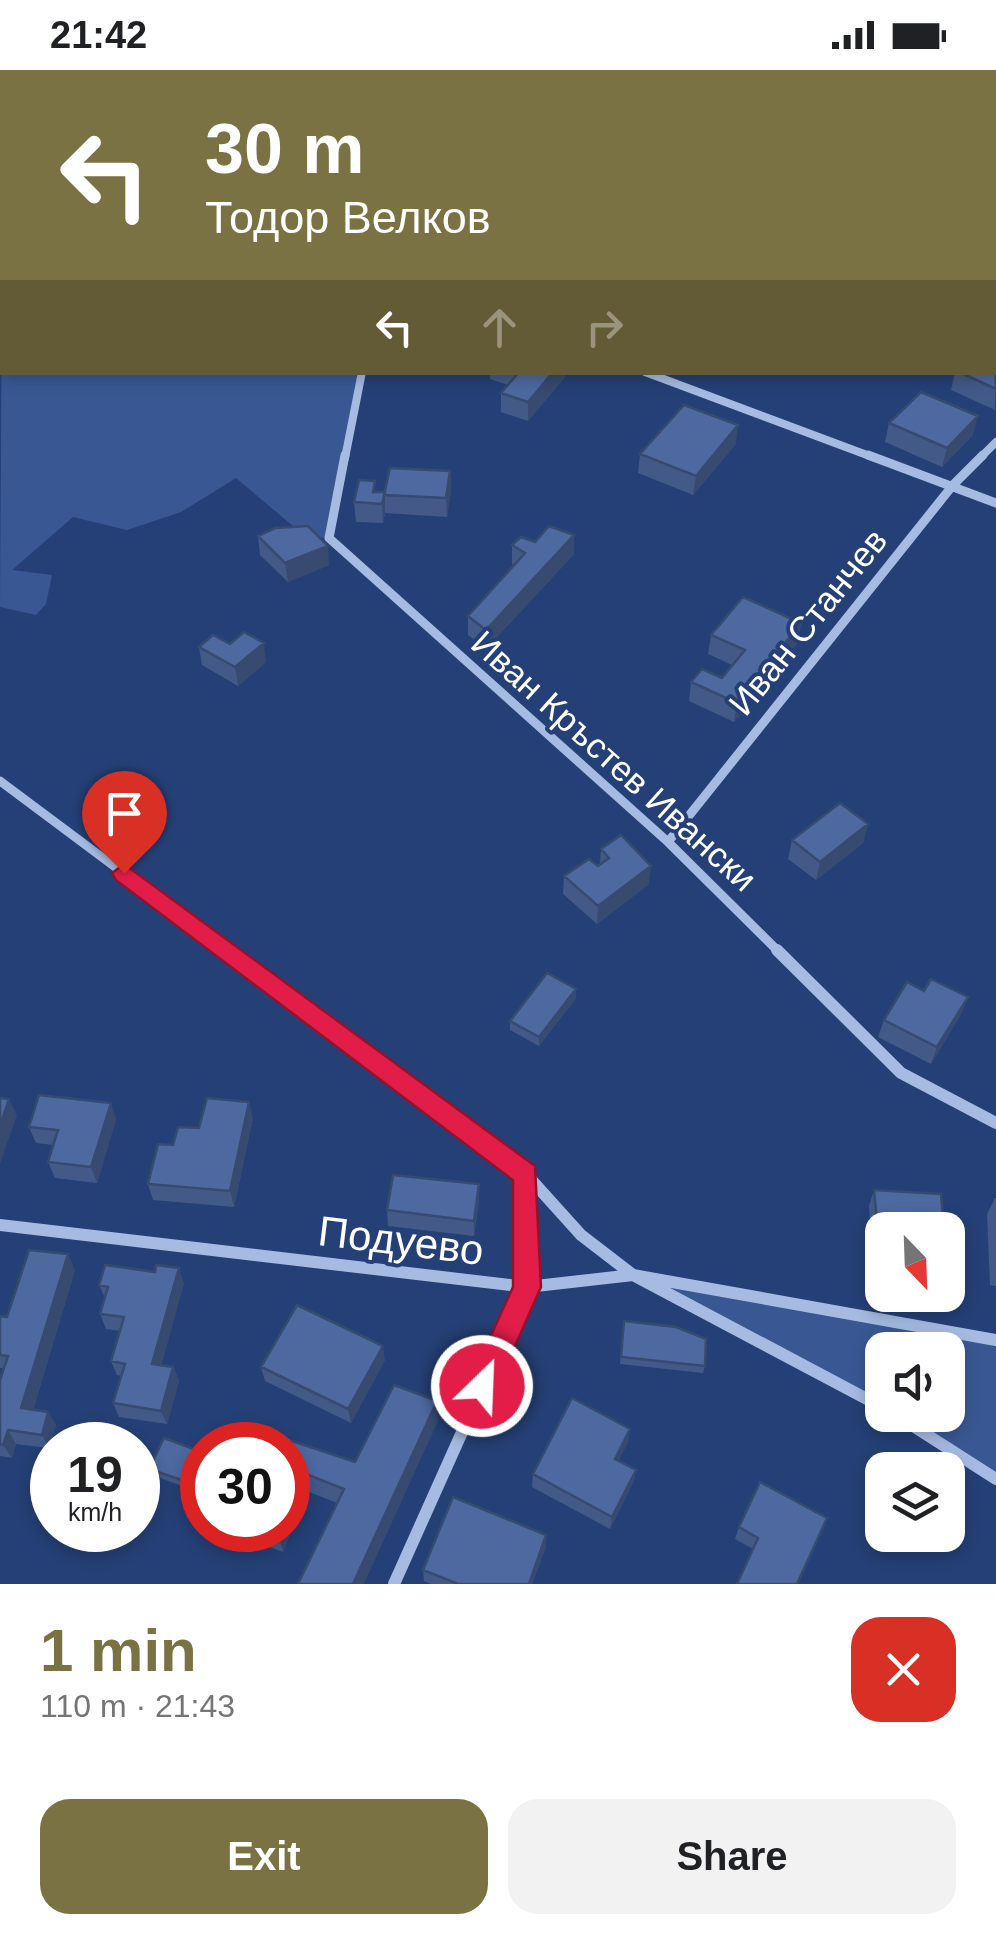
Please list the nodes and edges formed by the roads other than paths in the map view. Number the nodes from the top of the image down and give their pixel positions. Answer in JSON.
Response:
{"nodes":[{"id":1,"x":361,"y":375,"type":"edge"},
{"id":2,"x":653,"y":375,"type":"edge"},
{"id":3,"x":996,"y":442,"type":"edge"},
{"id":4,"x":953,"y":484,"type":"junction"},
{"id":5,"x":996,"y":503,"type":"edge"},
{"id":6,"x":0,"y":781,"type":"edge"},
{"id":7,"x":668,"y":842,"type":"junction"},
{"id":8,"x":996,"y":1123,"type":"edge"},
{"id":9,"x":526,"y":1174,"type":"junction"},
{"id":10,"x":0,"y":1225,"type":"edge"},
{"id":11,"x":634,"y":1275,"type":"junction"},
{"id":12,"x":527,"y":1287,"type":"junction"},
{"id":13,"x":996,"y":1340,"type":"edge"},
{"id":14,"x":865,"y":1399,"type":"edge"},
{"id":15,"x":923,"y":1432,"type":"edge"},
{"id":16,"x":996,"y":1479,"type":"edge"},
{"id":17,"x":394,"y":1584,"type":"edge"}],
"edges":[{"from":1,"to":7,"type":"street","name":"Иван Кръстев Ивански"},
{"from":2,"to":4,"type":"street"},
{"from":3,"to":4,"type":"street","name":"Иван Станчев"},
{"from":4,"to":5,"type":"street"},
{"from":4,"to":7,"type":"street","name":"Иван Станчев"},
{"from":6,"to":9,"type":"street"},
{"from":7,"to":8,"type":"street","name":"Иван Кръстев Ивански"},
{"from":9,"to":11,"type":"street"},
{"from":9,"to":12,"type":"street"},
{"from":10,"to":12,"type":"street","name":"Подуево"},
{"from":11,"to":12,"type":"street","name":"Подуево"},
{"from":11,"to":13,"type":"street"},
{"from":11,"to":14,"type":"street"},
{"from":12,"to":17,"type":"street"},
{"from":15,"to":16,"type":"street"}]}
